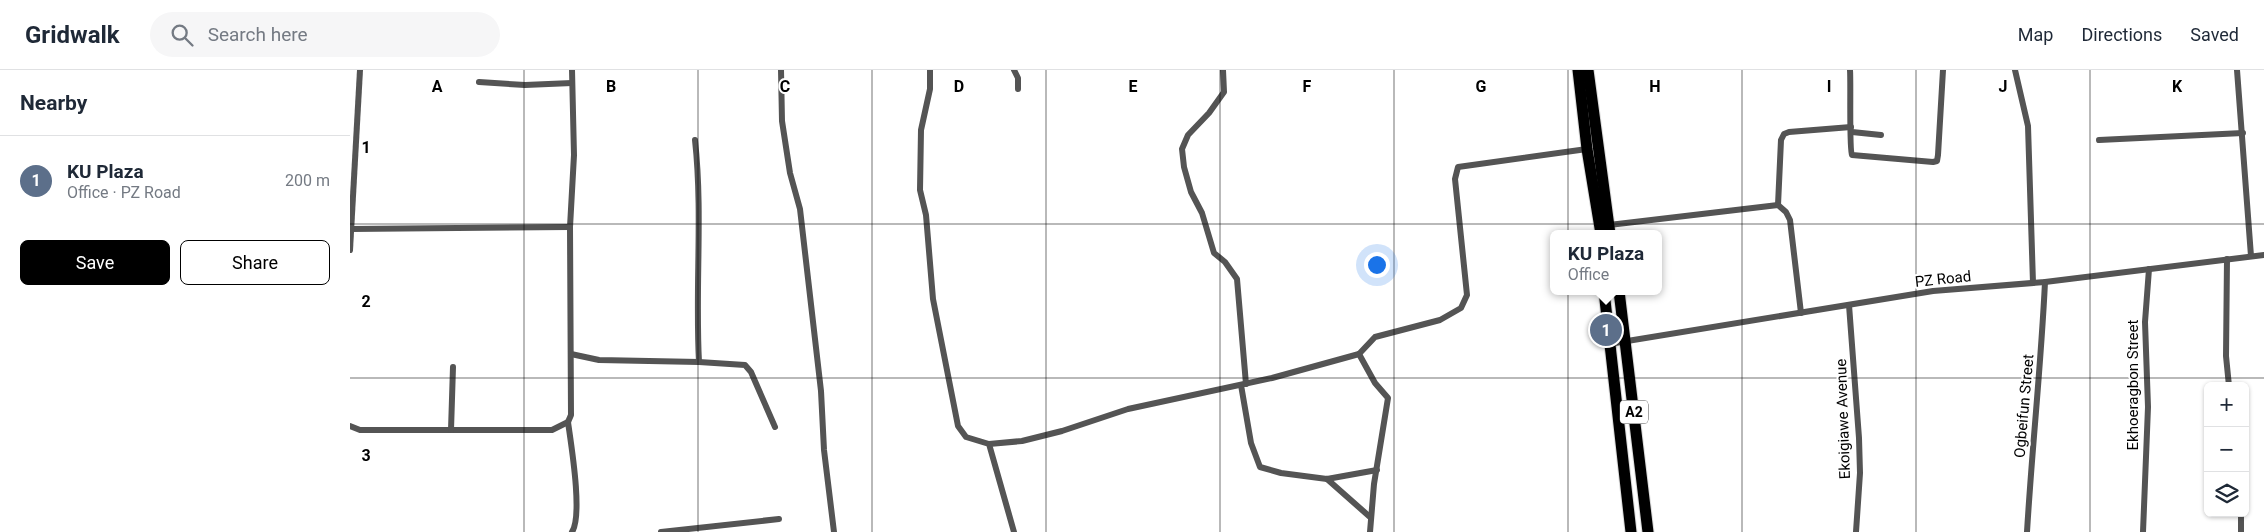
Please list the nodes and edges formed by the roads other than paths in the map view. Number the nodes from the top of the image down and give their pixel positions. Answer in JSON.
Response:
{"nodes":[{"id":1,"x":360,"y":70,"type":"edge"},
{"id":2,"x":572,"y":70,"type":"edge"},
{"id":3,"x":781,"y":70,"type":"edge"},
{"id":4,"x":930,"y":70,"type":"edge"},
{"id":5,"x":1014,"y":70,"type":"edge"},
{"id":6,"x":1223,"y":70,"type":"edge"},
{"id":7,"x":1578,"y":70,"type":"edge"},
{"id":8,"x":1588,"y":70,"type":"edge"},
{"id":9,"x":1850,"y":70,"type":"edge"},
{"id":10,"x":1943,"y":70,"type":"edge"},
{"id":11,"x":2015,"y":70,"type":"edge"},
{"id":12,"x":2237,"y":70,"type":"edge"},
{"id":13,"x":479,"y":82,"type":"dead end"},
{"id":14,"x":572,"y":83,"type":"junction"},
{"id":15,"x":1018,"y":89,"type":"dead end"},
{"id":16,"x":1851,"y":129,"type":"junction"},
{"id":17,"x":2242,"y":133,"type":"junction"},
{"id":18,"x":1881,"y":135,"type":"dead end"},
{"id":19,"x":695,"y":140,"type":"dead end"},
{"id":20,"x":2099,"y":140,"type":"dead end"},
{"id":21,"x":1588,"y":149,"type":"junction"},
{"id":22,"x":1778,"y":205,"type":"junction"},
{"id":23,"x":570,"y":226,"type":"junction"},
{"id":24,"x":351,"y":229,"type":"junction"},
{"id":25,"x":1606,"y":230,"type":"edge"},
{"id":26,"x":1606,"y":230,"type":"edge"},
{"id":27,"x":1613,"y":230,"type":"edge"},
{"id":28,"x":350,"y":250,"type":"edge"},
{"id":29,"x":2264,"y":255,"type":"edge"},
{"id":30,"x":2251,"y":256,"type":"junction"},
{"id":31,"x":2227,"y":259,"type":"junction"},
{"id":32,"x":2149,"y":269,"type":"junction"},
{"id":33,"x":2045,"y":282,"type":"junction"},
{"id":34,"x":2033,"y":283,"type":"junction"},
{"id":35,"x":1604,"y":295,"type":"edge"},
{"id":36,"x":1620,"y":295,"type":"edge"},
{"id":37,"x":1849,"y":305,"type":"junction"},
{"id":38,"x":1801,"y":313,"type":"junction"},
{"id":39,"x":1626,"y":342,"type":"junction"},
{"id":40,"x":1608,"y":344,"type":"junction"},
{"id":41,"x":571,"y":354,"type":"junction"},
{"id":42,"x":1359,"y":354,"type":"junction"},
{"id":43,"x":699,"y":362,"type":"junction"},
{"id":44,"x":453,"y":367,"type":"dead end"},
{"id":45,"x":2229,"y":382,"type":"edge"},
{"id":46,"x":1244,"y":384,"type":"junction"},
{"id":47,"x":568,"y":422,"type":"junction"},
{"id":48,"x":350,"y":426,"type":"edge"},
{"id":49,"x":775,"y":427,"type":"dead end"},
{"id":50,"x":451,"y":430,"type":"junction"},
{"id":51,"x":989,"y":444,"type":"junction"},
{"id":52,"x":1377,"y":470,"type":"junction"},
{"id":53,"x":1327,"y":479,"type":"junction"},
{"id":54,"x":1370,"y":517,"type":"junction"},
{"id":55,"x":2240,"y":517,"type":"edge"},
{"id":56,"x":779,"y":519,"type":"dead end"},
{"id":57,"x":574,"y":531,"type":"edge"},
{"id":58,"x":661,"y":532,"type":"edge"},
{"id":59,"x":834,"y":532,"type":"edge"},
{"id":60,"x":1014,"y":532,"type":"edge"},
{"id":61,"x":1370,"y":532,"type":"edge"},
{"id":62,"x":1631,"y":532,"type":"edge"},
{"id":63,"x":1648,"y":532,"type":"edge"},
{"id":64,"x":1856,"y":532,"type":"edge"},
{"id":65,"x":2027,"y":532,"type":"edge"},
{"id":66,"x":2143,"y":532,"type":"edge"},
{"id":67,"x":2241,"y":532,"type":"edge"}],
"edges":[{"from":1,"to":24,"type":"street"},
{"from":2,"to":14,"type":"street"},
{"from":3,"to":59,"type":"street"},
{"from":4,"to":51,"type":"street"},
{"from":5,"to":15,"type":"street"},
{"from":6,"to":46,"type":"street"},
{"from":7,"to":21,"type":"highway"},
{"from":8,"to":26,"type":"highway"},
{"from":9,"to":16,"type":"street"},
{"from":10,"to":16,"type":"street"},
{"from":11,"to":34,"type":"street"},
{"from":12,"to":17,"type":"street"},
{"from":13,"to":14,"type":"street"},
{"from":14,"to":23,"type":"street"},
{"from":16,"to":18,"type":"street"},
{"from":16,"to":22,"type":"street"},
{"from":17,"to":20,"type":"street"},
{"from":17,"to":30,"type":"street"},
{"from":19,"to":43,"type":"street"},
{"from":21,"to":25,"type":"highway"},
{"from":21,"to":42,"type":"street"},
{"from":22,"to":27,"type":"street"},
{"from":22,"to":38,"type":"street"},
{"from":23,"to":24,"type":"street"},
{"from":23,"to":41,"type":"street"},
{"from":24,"to":28,"type":"street"},
{"from":29,"to":30,"type":"street","name":"PZ Road"},
{"from":30,"to":31,"type":"street","name":"PZ Road"},
{"from":31,"to":32,"type":"street","name":"PZ Road"},
{"from":31,"to":45,"type":"street"},
{"from":32,"to":33,"type":"street","name":"PZ Road"},
{"from":32,"to":66,"type":"street","name":"Ekhoeragbon Street"},
{"from":33,"to":34,"type":"street","name":"PZ Road"},
{"from":33,"to":65,"type":"street","name":"Ogbeifun Street"},
{"from":34,"to":37,"type":"street","name":"PZ Road"},
{"from":35,"to":40,"type":"highway","number":"A2"},
{"from":36,"to":39,"type":"highway","number":"A2"},
{"from":37,"to":38,"type":"street","name":"PZ Road"},
{"from":37,"to":64,"type":"street","name":"Ekoigiawe Avenue"},
{"from":38,"to":39,"type":"street","name":"PZ Road"},
{"from":39,"to":40,"type":"street","name":"PZ Road"},
{"from":39,"to":63,"type":"highway","number":"A2"},
{"from":40,"to":62,"type":"highway","number":"A2"},
{"from":41,"to":43,"type":"street"},
{"from":41,"to":47,"type":"street"},
{"from":42,"to":46,"type":"street"},
{"from":42,"to":52,"type":"street"},
{"from":43,"to":49,"type":"street"},
{"from":44,"to":50,"type":"street"},
{"from":46,"to":51,"type":"street"},
{"from":46,"to":53,"type":"street"},
{"from":47,"to":50,"type":"street"},
{"from":47,"to":57,"type":"street"},
{"from":48,"to":50,"type":"street"},
{"from":51,"to":60,"type":"street"},
{"from":52,"to":53,"type":"street"},
{"from":52,"to":54,"type":"street"},
{"from":53,"to":54,"type":"street"},
{"from":54,"to":61,"type":"street"},
{"from":55,"to":67,"type":"street"},
{"from":56,"to":58,"type":"street"}]}
